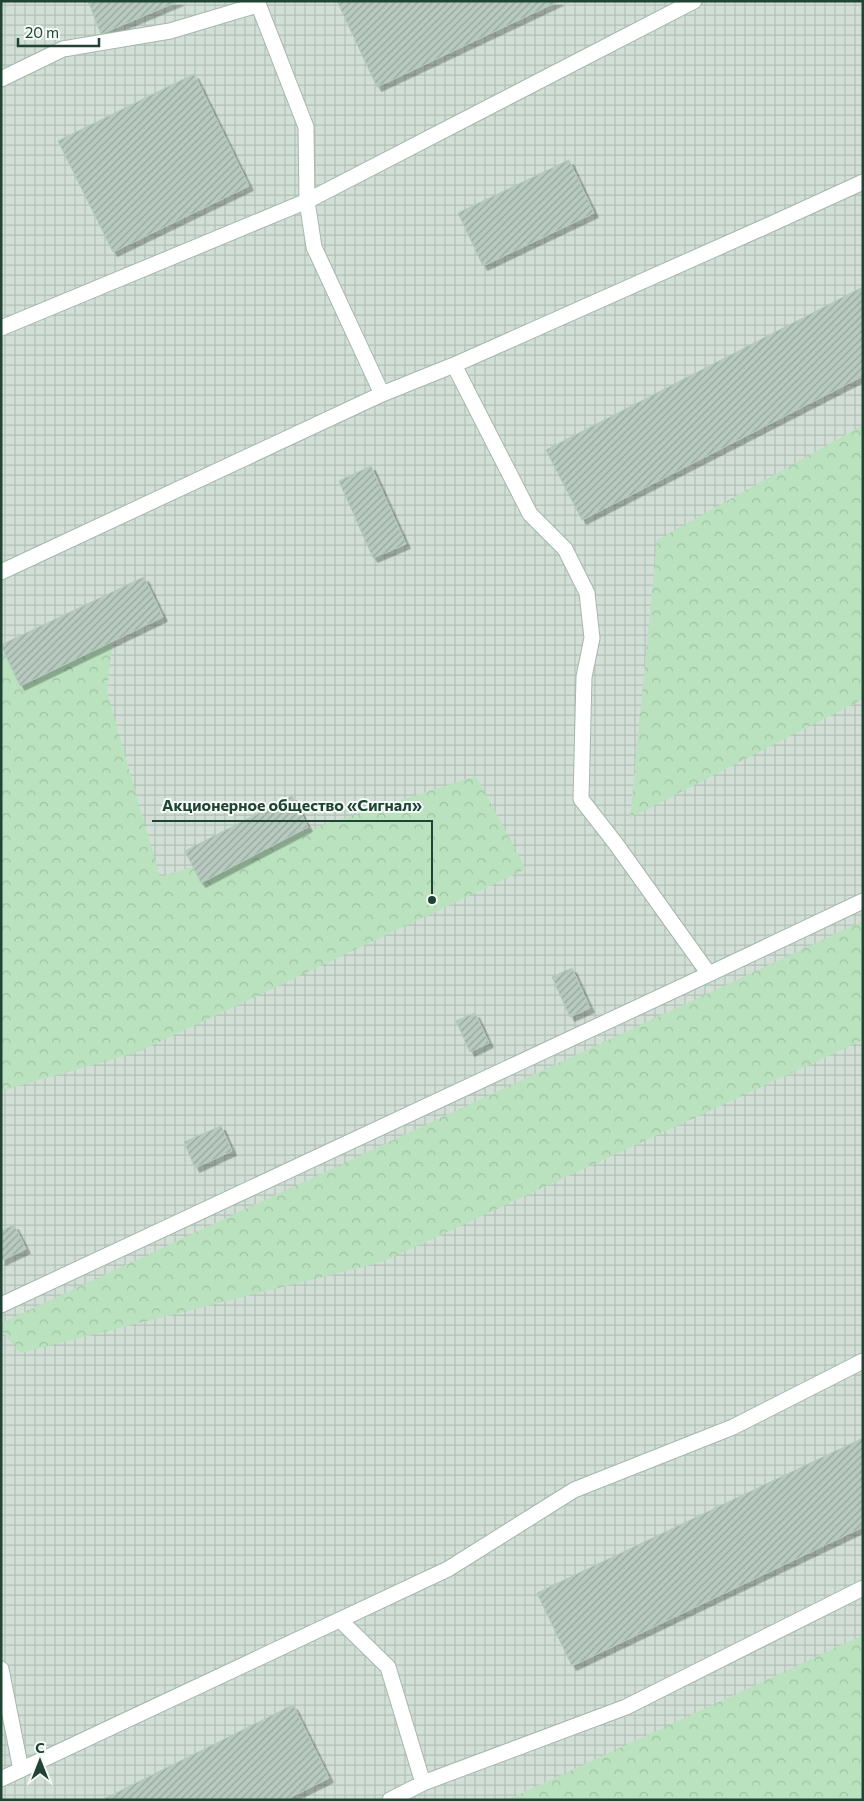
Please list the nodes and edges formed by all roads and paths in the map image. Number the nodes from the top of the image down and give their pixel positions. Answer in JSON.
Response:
{"nodes":[{"id":1,"x":694,"y":1,"type":"edge"},
{"id":2,"x":257,"y":3,"type":"edge"},
{"id":3,"x":1,"y":79,"type":"edge"},
{"id":4,"x":863,"y":182,"type":"edge"},
{"id":5,"x":307,"y":201,"type":"junction"},
{"id":6,"x":1,"y":328,"type":"edge"},
{"id":7,"x":454,"y":365,"type":"junction"},
{"id":8,"x":382,"y":394,"type":"junction"},
{"id":9,"x":1,"y":572,"type":"edge"},
{"id":10,"x":863,"y":901,"type":"edge"},
{"id":11,"x":708,"y":974,"type":"junction"},
{"id":12,"x":1,"y":1305,"type":"edge"},
{"id":13,"x":863,"y":1361,"type":"edge"},
{"id":14,"x":863,"y":1588,"type":"edge"},
{"id":15,"x":340,"y":1620,"type":"junction"},
{"id":16,"x":1,"y":1670,"type":"edge"},
{"id":17,"x":21,"y":1770,"type":"junction"},
{"id":18,"x":1,"y":1779,"type":"edge"},
{"id":19,"x":423,"y":1783,"type":"junction"},
{"id":20,"x":390,"y":1800,"type":"edge"}],
"edges":[{"from":1,"to":5,"type":"lane"},
{"from":2,"to":3,"type":"lane"},
{"from":2,"to":5,"type":"lane"},
{"from":4,"to":7,"type":"lane"},
{"from":5,"to":6,"type":"lane"},
{"from":5,"to":8,"type":"lane"},
{"from":7,"to":8,"type":"lane"},
{"from":7,"to":11,"type":"lane"},
{"from":8,"to":9,"type":"lane"},
{"from":10,"to":11,"type":"lane"},
{"from":11,"to":12,"type":"lane"},
{"from":13,"to":15,"type":"lane"},
{"from":14,"to":19,"type":"lane"},
{"from":15,"to":17,"type":"lane"},
{"from":15,"to":19,"type":"lane"},
{"from":16,"to":17,"type":"lane"},
{"from":17,"to":18,"type":"lane"},
{"from":19,"to":20,"type":"lane"}]}
